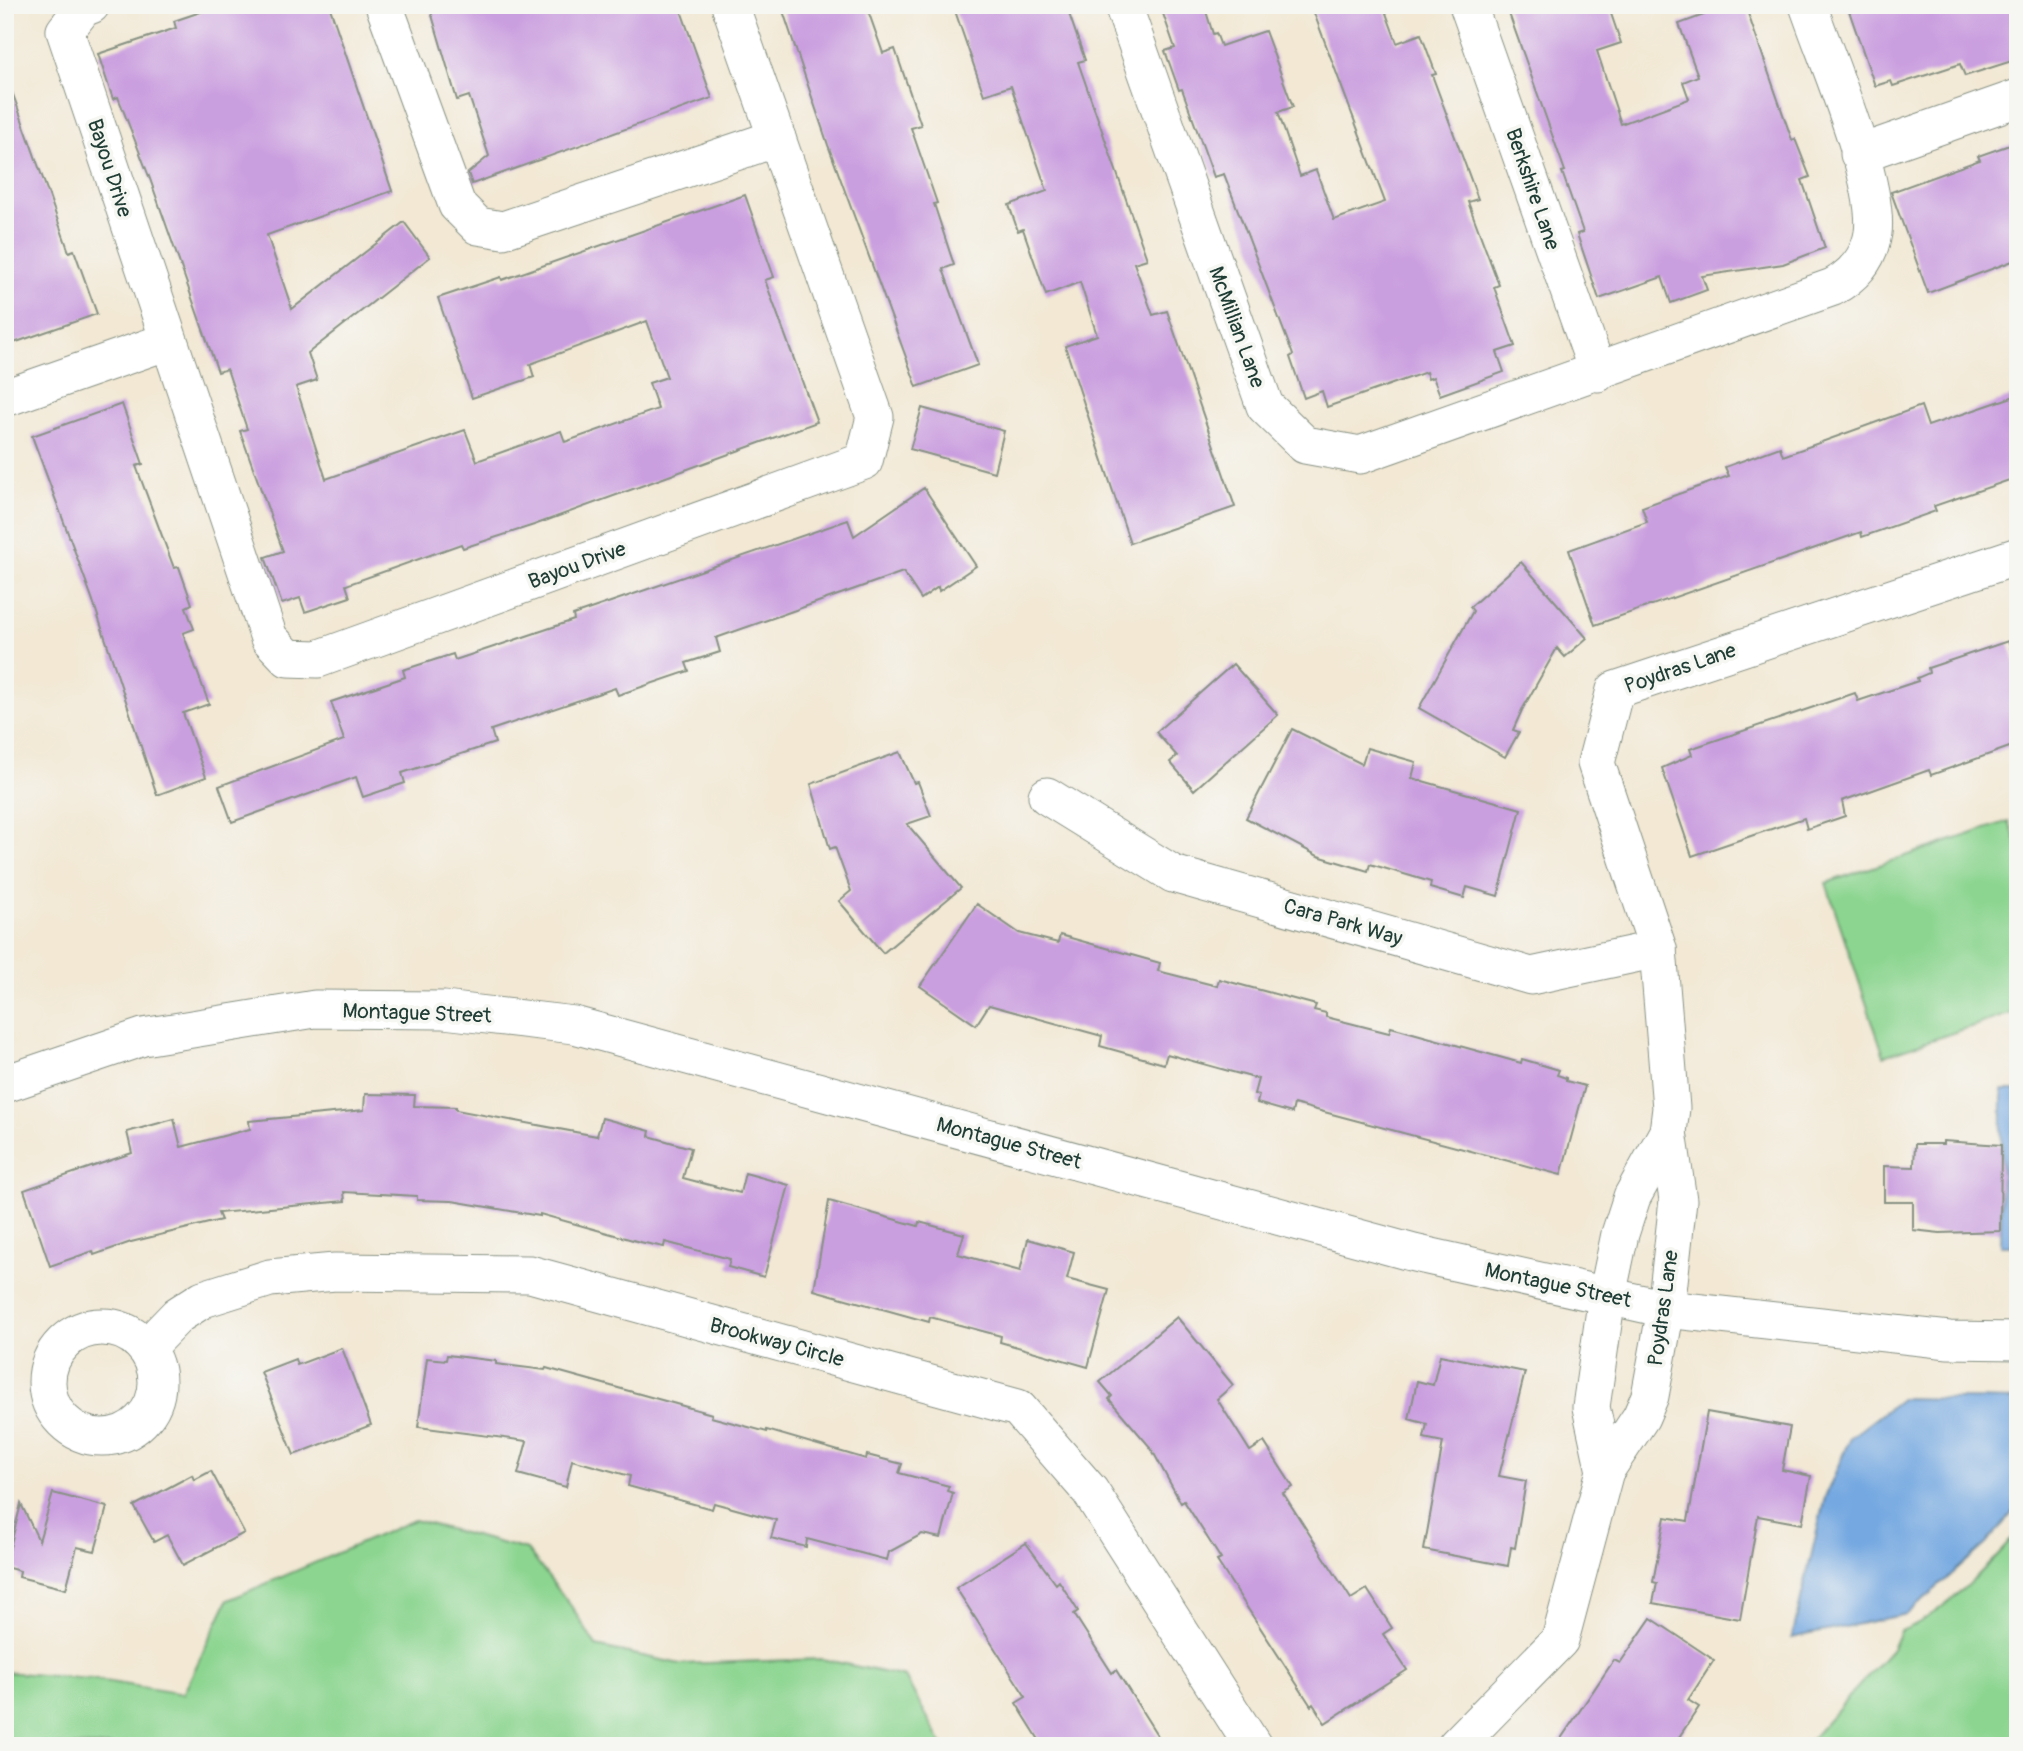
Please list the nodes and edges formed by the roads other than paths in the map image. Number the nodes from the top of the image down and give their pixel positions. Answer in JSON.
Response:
{"nodes":[{"id":1,"x":91,"y":5,"type":"edge"},
{"id":2,"x":384,"y":5,"type":"edge"},
{"id":3,"x":730,"y":5,"type":"edge"},
{"id":4,"x":1124,"y":5,"type":"edge"},
{"id":5,"x":1468,"y":5,"type":"edge"},
{"id":6,"x":1808,"y":5,"type":"edge"},
{"id":7,"x":2018,"y":98,"type":"edge"},
{"id":8,"x":776,"y":138,"type":"junction"},
{"id":9,"x":1859,"y":154,"type":"junction"},
{"id":10,"x":168,"y":341,"type":"junction"},
{"id":11,"x":1598,"y":373,"type":"junction"},
{"id":12,"x":5,"y":398,"type":"edge"},
{"id":13,"x":2018,"y":556,"type":"edge"},
{"id":14,"x":1047,"y":796,"type":"dead end"},
{"id":15,"x":1658,"y":949,"type":"junction"},
{"id":16,"x":5,"y":1084,"type":"edge"},
{"id":17,"x":1668,"y":1132,"type":"junction"},
{"id":18,"x":1608,"y":1296,"type":"junction"},
{"id":19,"x":1666,"y":1309,"type":"junction"},
{"id":20,"x":2018,"y":1341,"type":"edge"},
{"id":21,"x":146,"y":1348,"type":"dead end"},
{"id":22,"x":1605,"y":1471,"type":"junction"},
{"id":23,"x":1253,"y":1746,"type":"edge"},
{"id":24,"x":1456,"y":1746,"type":"edge"}],
"edges":[{"from":1,"to":10,"type":"street","name":"Bayou Drive"},
{"from":2,"to":8,"type":"street"},
{"from":3,"to":8,"type":"street","name":"Bayou Drive"},
{"from":4,"to":11,"type":"street","name":"McMillian Lane"},
{"from":5,"to":11,"type":"street","name":"Berkshire Lane"},
{"from":6,"to":9,"type":"street","name":"McMillian Lane"},
{"from":7,"to":9,"type":"street"},
{"from":8,"to":10,"type":"street","name":"Bayou Drive"},
{"from":9,"to":11,"type":"street","name":"McMillian Lane"},
{"from":10,"to":12,"type":"street"},
{"from":13,"to":15,"type":"street","name":"Poydras Lane"},
{"from":14,"to":15,"type":"street","name":"Cara Park Way"},
{"from":15,"to":17,"type":"street","name":"Poydras Lane"},
{"from":16,"to":18,"type":"street","name":"Montague Street"},
{"from":17,"to":18,"type":"street","name":"Poydras Lane"},
{"from":17,"to":19,"type":"street","name":"Poydras Lane"},
{"from":18,"to":19,"type":"street","name":"Montague Street"},
{"from":18,"to":22,"type":"street","name":"Poydras Lane"},
{"from":19,"to":20,"type":"street","name":"Montague Street"},
{"from":19,"to":22,"type":"street","name":"Poydras Lane"},
{"from":21,"to":23,"type":"street","name":"Brookway Circle"},
{"from":22,"to":24,"type":"street","name":"Poydras Lane"}]}
